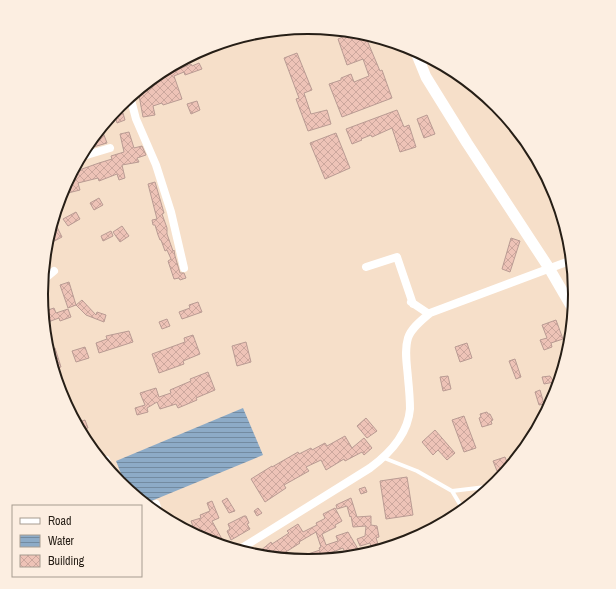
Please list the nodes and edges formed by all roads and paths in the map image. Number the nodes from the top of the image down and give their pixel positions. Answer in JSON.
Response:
{"nodes":[{"id":1,"x":419,"y":59,"type":"edge"},
{"id":2,"x":132,"y":103,"type":"edge"},
{"id":3,"x":110,"y":148,"type":"dead end"},
{"id":4,"x":88,"y":155,"type":"edge"},
{"id":5,"x":566,"y":262,"type":"edge"},
{"id":6,"x":366,"y":267,"type":"dead end"},
{"id":7,"x":184,"y":268,"type":"dead end"},
{"id":8,"x":549,"y":268,"type":"junction"},
{"id":9,"x":54,"y":271,"type":"dead end"},
{"id":10,"x":48,"y":276,"type":"edge"},
{"id":11,"x":568,"y":301,"type":"edge"},
{"id":12,"x":429,"y":314,"type":"junction"},
{"id":13,"x":384,"y":458,"type":"junction"},
{"id":14,"x":483,"y":488,"type":"edge"},
{"id":15,"x":452,"y":492,"type":"junction"},
{"id":16,"x":461,"y":506,"type":"edge"},
{"id":17,"x":244,"y":547,"type":"edge"}],
"edges":[{"from":1,"to":8,"type":"street"},
{"from":2,"to":7,"type":"street"},
{"from":3,"to":4,"type":"street"},
{"from":5,"to":8,"type":"street"},
{"from":6,"to":12,"type":"street"},
{"from":8,"to":11,"type":"street"},
{"from":8,"to":12,"type":"street"},
{"from":9,"to":10,"type":"street"},
{"from":12,"to":13,"type":"street"},
{"from":13,"to":15,"type":"lane"},
{"from":13,"to":17,"type":"street"},
{"from":14,"to":15,"type":"lane"},
{"from":15,"to":16,"type":"lane"}]}
